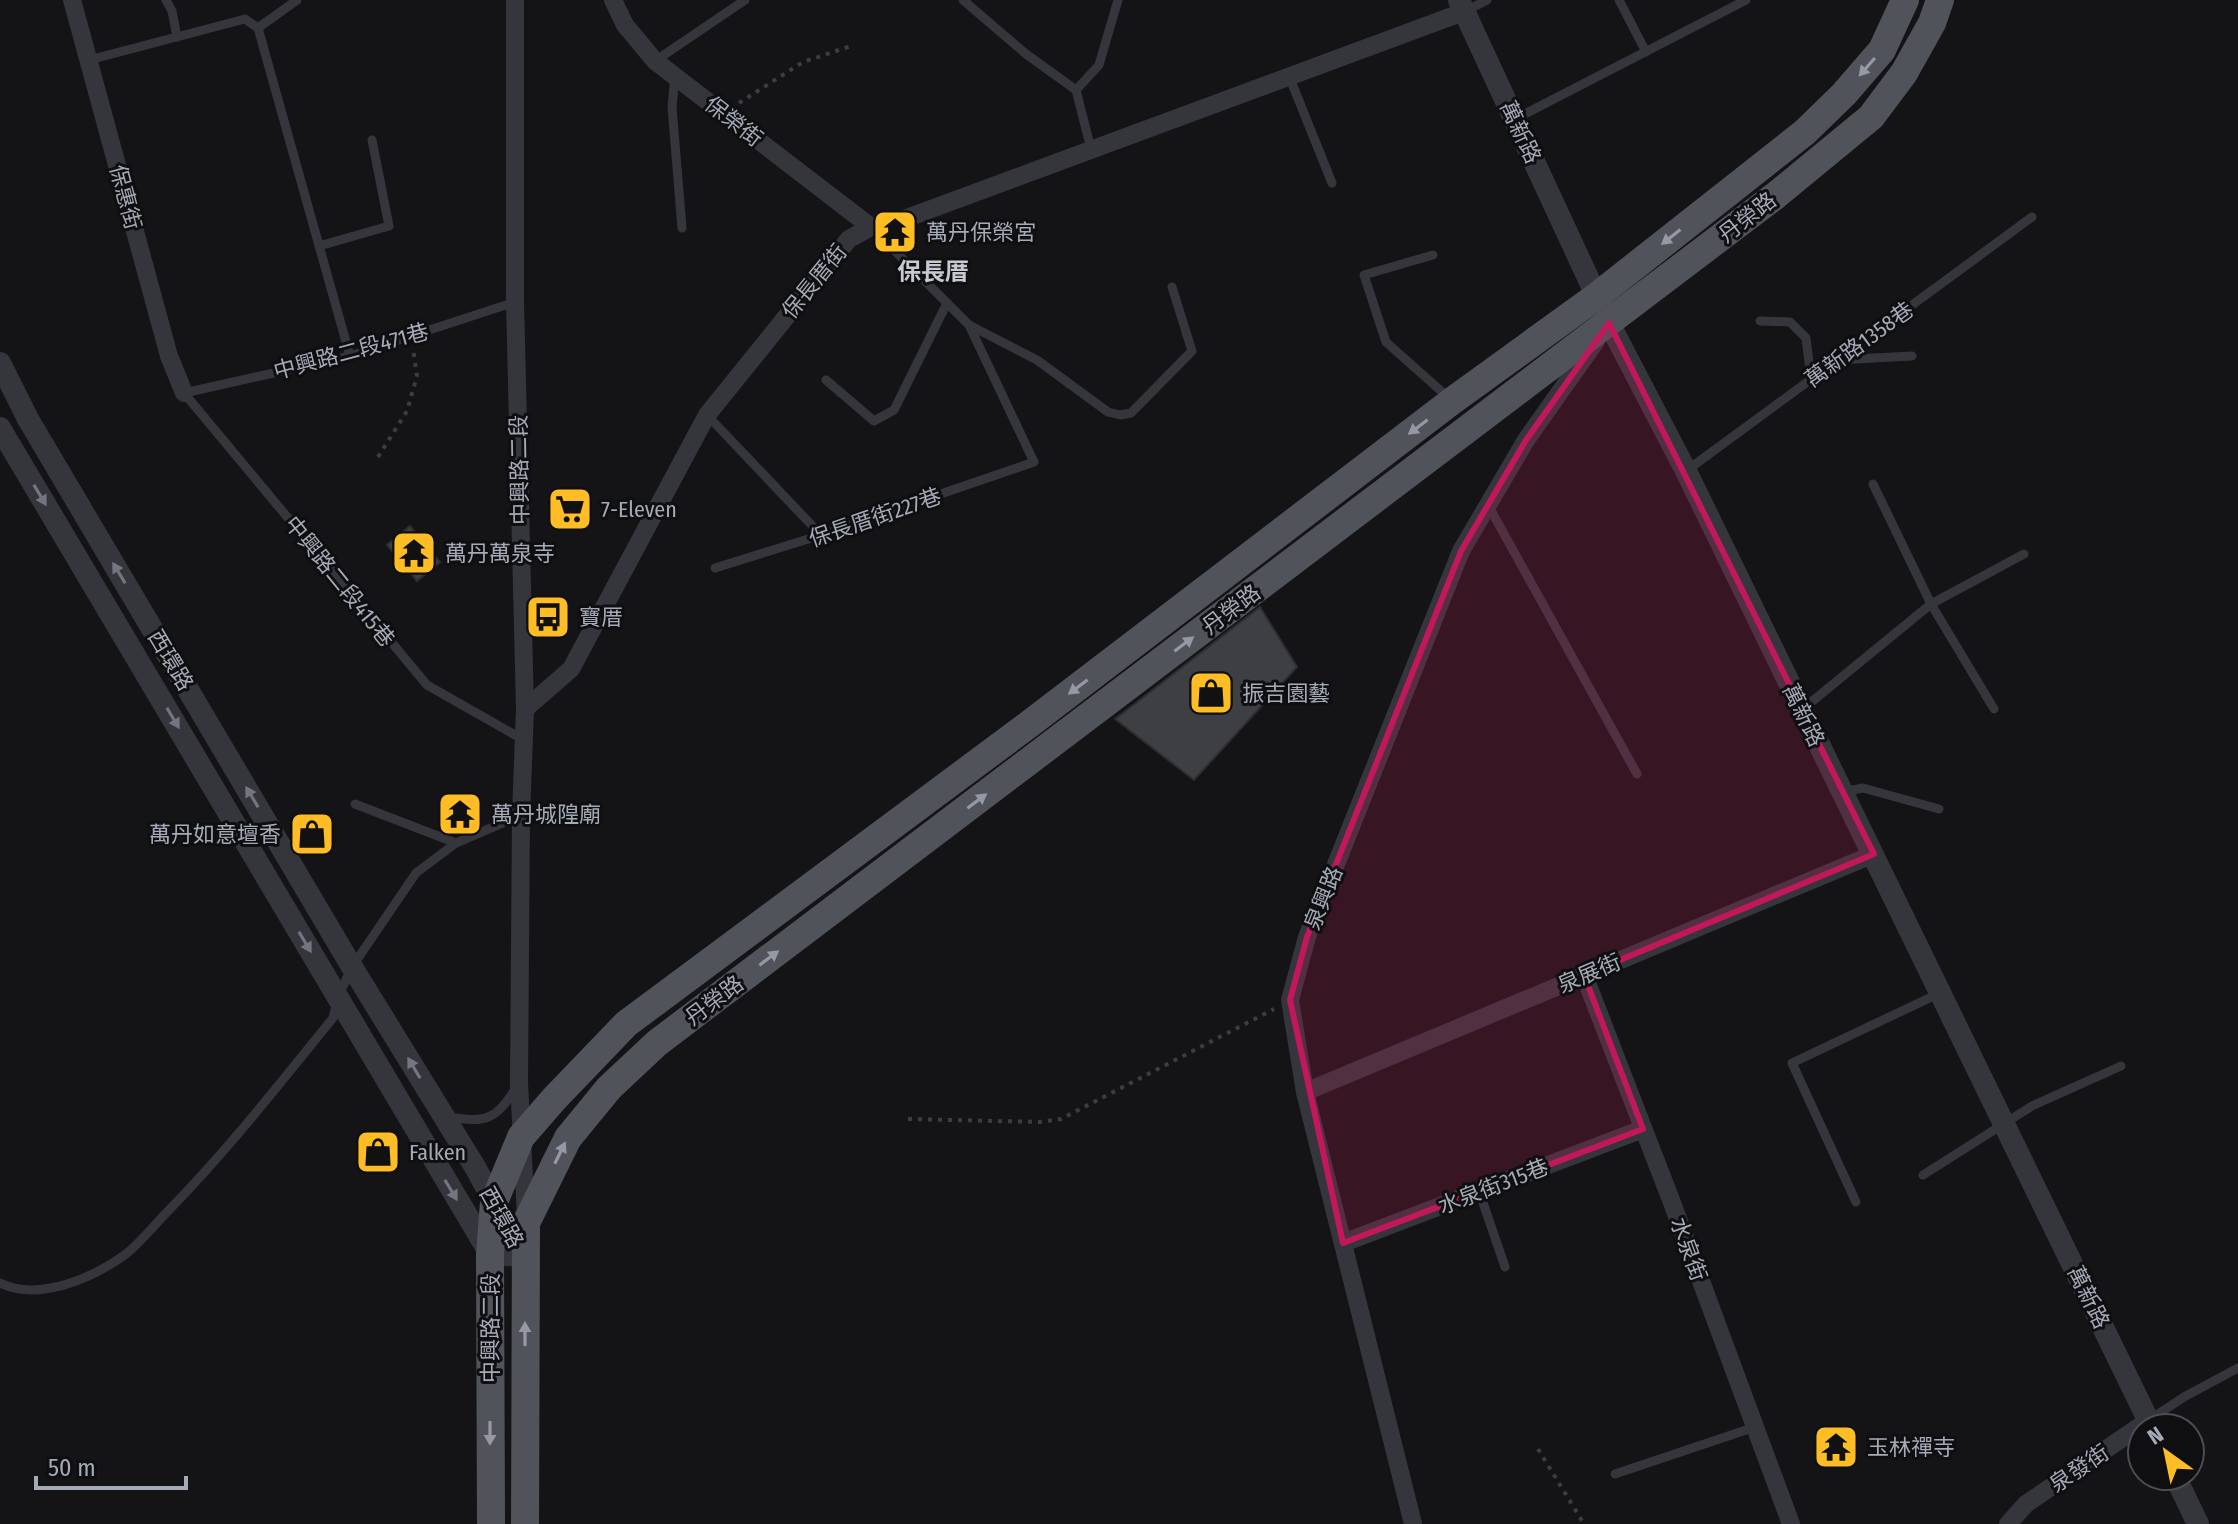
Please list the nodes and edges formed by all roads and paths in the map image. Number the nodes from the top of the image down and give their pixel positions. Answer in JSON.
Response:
{"nodes":[{"id":1,"x":72,"y":0,"type":"edge"},
{"id":2,"x":166,"y":0,"type":"edge"},
{"id":3,"x":297,"y":0,"type":"edge"},
{"id":4,"x":515,"y":0,"type":"edge"},
{"id":5,"x":613,"y":0,"type":"edge"},
{"id":6,"x":745,"y":0,"type":"edge"},
{"id":7,"x":963,"y":0,"type":"edge"},
{"id":8,"x":1118,"y":0,"type":"edge"},
{"id":9,"x":1487,"y":0,"type":"edge"},
{"id":10,"x":1619,"y":0,"type":"edge"},
{"id":11,"x":1746,"y":0,"type":"edge"},
{"id":12,"x":1905,"y":0,"type":"edge"},
{"id":13,"x":1940,"y":0,"type":"edge"},
{"id":14,"x":1462,"y":6,"type":"edge"},
{"id":15,"x":258,"y":28,"type":"junction"},
{"id":16,"x":177,"y":37,"type":"junction"},
{"id":17,"x":854,"y":45,"type":"dead end"},
{"id":18,"x":1646,"y":52,"type":"junction"},
{"id":19,"x":89,"y":60,"type":"junction"},
{"id":20,"x":655,"y":61,"type":"junction"},
{"id":21,"x":675,"y":76,"type":"junction"},
{"id":22,"x":1289,"y":76,"type":"junction"},
{"id":23,"x":1076,"y":90,"type":"junction"},
{"id":24,"x":724,"y":114,"type":"junction"},
{"id":25,"x":1515,"y":119,"type":"junction"},
{"id":26,"x":372,"y":140,"type":"dead end"},
{"id":27,"x":1091,"y":149,"type":"junction"},
{"id":28,"x":1332,"y":183,"type":"dead end"},
{"id":29,"x":2032,"y":217,"type":"dead end"},
{"id":30,"x":871,"y":227,"type":"junction"},
{"id":31,"x":682,"y":228,"type":"dead end"},
{"id":32,"x":319,"y":246,"type":"junction"},
{"id":33,"x":1433,"y":255,"type":"dead end"},
{"id":34,"x":1172,"y":287,"type":"dead end"},
{"id":35,"x":1597,"y":296,"type":"junction"},
{"id":36,"x":515,"y":302,"type":"junction"},
{"id":37,"x":947,"y":303,"type":"junction"},
{"id":38,"x":1760,"y":321,"type":"dead end"},
{"id":39,"x":1609,"y":323,"type":"junction"},
{"id":40,"x":969,"y":325,"type":"junction"},
{"id":41,"x":411,"y":336,"type":"junction"},
{"id":42,"x":350,"y":356,"type":"junction"},
{"id":43,"x":1912,"y":356,"type":"dead end"},
{"id":44,"x":1836,"y":360,"type":"junction"},
{"id":45,"x":0,"y":363,"type":"edge"},
{"id":46,"x":1811,"y":379,"type":"junction"},
{"id":47,"x":826,"y":380,"type":"dead end"},
{"id":48,"x":184,"y":393,"type":"junction"},
{"id":49,"x":1452,"y":401,"type":"junction"},
{"id":50,"x":707,"y":415,"type":"junction"},
{"id":51,"x":0,"y":428,"type":"edge"},
{"id":52,"x":378,"y":457,"type":"dead end"},
{"id":53,"x":1686,"y":471,"type":"junction"},
{"id":54,"x":1873,"y":484,"type":"dead end"},
{"id":55,"x":1488,"y":505,"type":"junction"},
{"id":56,"x":821,"y":535,"type":"junction"},
{"id":57,"x":2024,"y":554,"type":"dead end"},
{"id":58,"x":715,"y":568,"type":"dead end"},
{"id":59,"x":1931,"y":604,"type":"junction"},
{"id":60,"x":525,"y":709,"type":"junction"},
{"id":61,"x":1994,"y":709,"type":"dead end"},
{"id":62,"x":1801,"y":710,"type":"junction"},
{"id":63,"x":1028,"y":725,"type":"junction"},
{"id":64,"x":522,"y":739,"type":"junction"},
{"id":65,"x":1047,"y":748,"type":"junction"},
{"id":66,"x":1637,"y":774,"type":"dead end"},
{"id":67,"x":1842,"y":792,"type":"junction"},
{"id":68,"x":355,"y":804,"type":"dead end"},
{"id":69,"x":1939,"y":809,"type":"dead end"},
{"id":70,"x":521,"y":815,"type":"junction"},
{"id":71,"x":456,"y":843,"type":"junction"},
{"id":72,"x":1874,"y":854,"type":"junction"},
{"id":73,"x":352,"y":967,"type":"junction"},
{"id":74,"x":1584,"y":975,"type":"junction"},
{"id":75,"x":1941,"y":993,"type":"junction"},
{"id":76,"x":338,"y":997,"type":"junction"},
{"id":77,"x":1290,"y":1000,"type":"junction"},
{"id":78,"x":2121,"y":1066,"type":"dead end"},
{"id":79,"x":519,"y":1083,"type":"junction"},
{"id":80,"x":1305,"y":1092,"type":"junction"},
{"id":81,"x":443,"y":1116,"type":"junction"},
{"id":82,"x":908,"y":1119,"type":"dead end"},
{"id":83,"x":2004,"y":1124,"type":"junction"},
{"id":84,"x":1643,"y":1129,"type":"junction"},
{"id":85,"x":521,"y":1137,"type":"junction"},
{"id":86,"x":1923,"y":1175,"type":"dead end"},
{"id":87,"x":1479,"y":1191,"type":"junction"},
{"id":88,"x":494,"y":1202,"type":"junction"},
{"id":89,"x":1856,"y":1202,"type":"dead end"},
{"id":90,"x":526,"y":1223,"type":"junction"},
{"id":91,"x":1343,"y":1243,"type":"junction"},
{"id":92,"x":490,"y":1254,"type":"junction"},
{"id":93,"x":524,"y":1256,"type":"junction"},
{"id":94,"x":1505,"y":1267,"type":"dead end"},
{"id":95,"x":0,"y":1283,"type":"edge"},
{"id":96,"x":2238,"y":1368,"type":"edge"},
{"id":97,"x":2145,"y":1412,"type":"edge"},
{"id":98,"x":2166,"y":1412,"type":"edge"},
{"id":99,"x":1755,"y":1427,"type":"junction"},
{"id":100,"x":2126,"y":1440,"type":"edge"},
{"id":101,"x":1538,"y":1449,"type":"dead end"},
{"id":102,"x":1615,"y":1474,"type":"dead end"},
{"id":103,"x":2183,"y":1492,"type":"edge"},
{"id":104,"x":491,"y":1524,"type":"edge"},
{"id":105,"x":525,"y":1524,"type":"edge"},
{"id":106,"x":1413,"y":1524,"type":"edge"},
{"id":107,"x":1584,"y":1524,"type":"edge"},
{"id":108,"x":1791,"y":1524,"type":"edge"},
{"id":109,"x":2008,"y":1524,"type":"edge"},
{"id":110,"x":2198,"y":1524,"type":"edge"}],
"edges":[{"from":1,"to":19,"type":"street","name":"保惠街"},
{"from":2,"to":16,"type":"lane"},
{"from":3,"to":15,"type":"lane"},
{"from":4,"to":36,"type":"street","name":"中興路二段"},
{"from":5,"to":20,"type":"street","name":"保榮街"},
{"from":6,"to":20,"type":"lane"},
{"from":7,"to":23,"type":"lane"},
{"from":8,"to":23,"type":"lane"},
{"from":9,"to":14,"type":"lane"},
{"from":10,"to":18,"type":"lane"},
{"from":11,"to":18,"type":"lane"},
{"from":12,"to":35,"type":"main road","name":"丹榮路","one_way":true},
{"from":13,"to":39,"type":"main road","name":"丹榮路"},
{"from":14,"to":22,"type":"street","name":"保長厝街"},
{"from":14,"to":25,"type":"street","name":"萬新路"},
{"from":15,"to":16,"type":"lane"},
{"from":15,"to":32,"type":"lane"},
{"from":16,"to":19,"type":"lane"},
{"from":17,"to":24,"type":"path"},
{"from":18,"to":25,"type":"lane"},
{"from":19,"to":48,"type":"street","name":"保惠街"},
{"from":20,"to":21,"type":"street","name":"保榮街"},
{"from":21,"to":24,"type":"street","name":"保榮街"},
{"from":21,"to":31,"type":"lane"},
{"from":22,"to":27,"type":"street","name":"保長厝街"},
{"from":22,"to":28,"type":"lane"},
{"from":23,"to":27,"type":"lane"},
{"from":24,"to":30,"type":"street","name":"保榮街"},
{"from":25,"to":35,"type":"street","name":"萬新路"},
{"from":26,"to":32,"type":"lane"},
{"from":27,"to":30,"type":"street","name":"保長厝街"},
{"from":29,"to":44,"type":"lane","name":"萬新路1358巷"},
{"from":30,"to":37,"type":"lane"},
{"from":30,"to":50,"type":"street","name":"保長厝街"},
{"from":32,"to":42,"type":"lane"},
{"from":33,"to":49,"type":"lane"},
{"from":34,"to":40,"type":"lane"},
{"from":35,"to":39,"type":"street","name":"萬新路"},
{"from":35,"to":49,"type":"main road","name":"丹榮路"},
{"from":36,"to":41,"type":"lane","name":"中興路二段471巷"},
{"from":36,"to":60,"type":"street","name":"中興路二段"},
{"from":37,"to":40,"type":"lane"},
{"from":37,"to":47,"type":"lane"},
{"from":38,"to":46,"type":"lane"},
{"from":39,"to":53,"type":"street","name":"萬新路"},
{"from":39,"to":55,"type":"street","name":"泉興路"},
{"from":65,"to":39,"type":"main road","name":"丹榮路","one_way":true},
{"from":40,"to":56,"type":"lane","name":"保長厝街227巷"},
{"from":41,"to":42,"type":"lane","name":"中興路二段471巷"},
{"from":41,"to":52,"type":"path"},
{"from":42,"to":48,"type":"lane","name":"中興路二段471巷"},
{"from":43,"to":44,"type":"lane"},
{"from":44,"to":46,"type":"lane","name":"萬新路1358巷"},
{"from":73,"to":45,"type":"street","name":"西環路","one_way":true},
{"from":46,"to":53,"type":"lane","name":"萬新路1358巷"},
{"from":48,"to":64,"type":"lane","name":"中興路二段415巷"},
{"from":49,"to":63,"type":"main road","name":"丹榮路","one_way":true},
{"from":50,"to":56,"type":"lane"},
{"from":50,"to":60,"type":"street","name":"保長厝街"},
{"from":51,"to":76,"type":"street","name":"西環路","one_way":true},
{"from":53,"to":62,"type":"street","name":"萬新路"},
{"from":54,"to":59,"type":"lane"},
{"from":55,"to":66,"type":"lane"},
{"from":55,"to":77,"type":"street","name":"泉興路"},
{"from":56,"to":58,"type":"lane","name":"保長厝街227巷"},
{"from":57,"to":59,"type":"lane"},
{"from":59,"to":61,"type":"lane"},
{"from":59,"to":62,"type":"lane"},
{"from":60,"to":64,"type":"street","name":"中興路二段"},
{"from":62,"to":67,"type":"street","name":"萬新路"},
{"from":63,"to":65,"type":"main road"},
{"from":63,"to":85,"type":"main road","name":"丹榮路"},
{"from":64,"to":70,"type":"street","name":"中興路二段"},
{"from":90,"to":65,"type":"main road","name":"丹榮路","one_way":true},
{"from":67,"to":69,"type":"lane"},
{"from":67,"to":72,"type":"street","name":"萬新路"},
{"from":68,"to":71,"type":"lane"},
{"from":70,"to":71,"type":"lane"},
{"from":70,"to":79,"type":"street","name":"中興路二段"},
{"from":71,"to":73,"type":"lane"},
{"from":72,"to":74,"type":"street","name":"泉展街"},
{"from":72,"to":75,"type":"street","name":"萬新路"},
{"from":73,"to":76,"type":"lane"},
{"from":81,"to":73,"type":"street","name":"西環路","one_way":true},
{"from":74,"to":80,"type":"street","name":"泉展街"},
{"from":74,"to":84,"type":"street","name":"水泉街"},
{"from":75,"to":83,"type":"street","name":"萬新路"},
{"from":75,"to":89,"type":"lane"},
{"from":76,"to":92,"type":"street","name":"西環路","one_way":true},
{"from":76,"to":95,"type":"lane"},
{"from":77,"to":80,"type":"street","name":"泉興路"},
{"from":77,"to":82,"type":"path"},
{"from":78,"to":83,"type":"lane"},
{"from":79,"to":81,"type":"lane"},
{"from":79,"to":85,"type":"street","name":"中興路二段"},
{"from":80,"to":91,"type":"street","name":"泉興路"},
{"from":81,"to":88,"type":"street","name":"西環路"},
{"from":83,"to":86,"type":"lane"},
{"from":83,"to":97,"type":"street","name":"萬新路"},
{"from":84,"to":87,"type":"street","name":"水泉街315巷"},
{"from":84,"to":99,"type":"street","name":"水泉街"},
{"from":85,"to":88,"type":"main road","name":"中興路二段"},
{"from":85,"to":90,"type":"street","name":"中興路二段"},
{"from":87,"to":91,"type":"street","name":"水泉街315巷"},
{"from":87,"to":94,"type":"lane"},
{"from":88,"to":92,"type":"main road","name":"中興路二段"},
{"from":88,"to":93,"type":"street","name":"西環路"},
{"from":90,"to":93,"type":"main road","name":"中興路二段"},
{"from":91,"to":106,"type":"street","name":"泉興路"},
{"from":92,"to":93,"type":"street","name":"西環路"},
{"from":92,"to":104,"type":"main road","name":"中興路二段","one_way":true},
{"from":105,"to":93,"type":"main road","name":"中興路二段","one_way":true},
{"from":96,"to":98,"type":"lane","name":"泉發街"},
{"from":99,"to":102,"type":"lane"},
{"from":99,"to":108,"type":"street","name":"水泉街"},
{"from":100,"to":109,"type":"street","name":"泉發街"},
{"from":101,"to":107,"type":"path"},
{"from":103,"to":110,"type":"street"}]}
